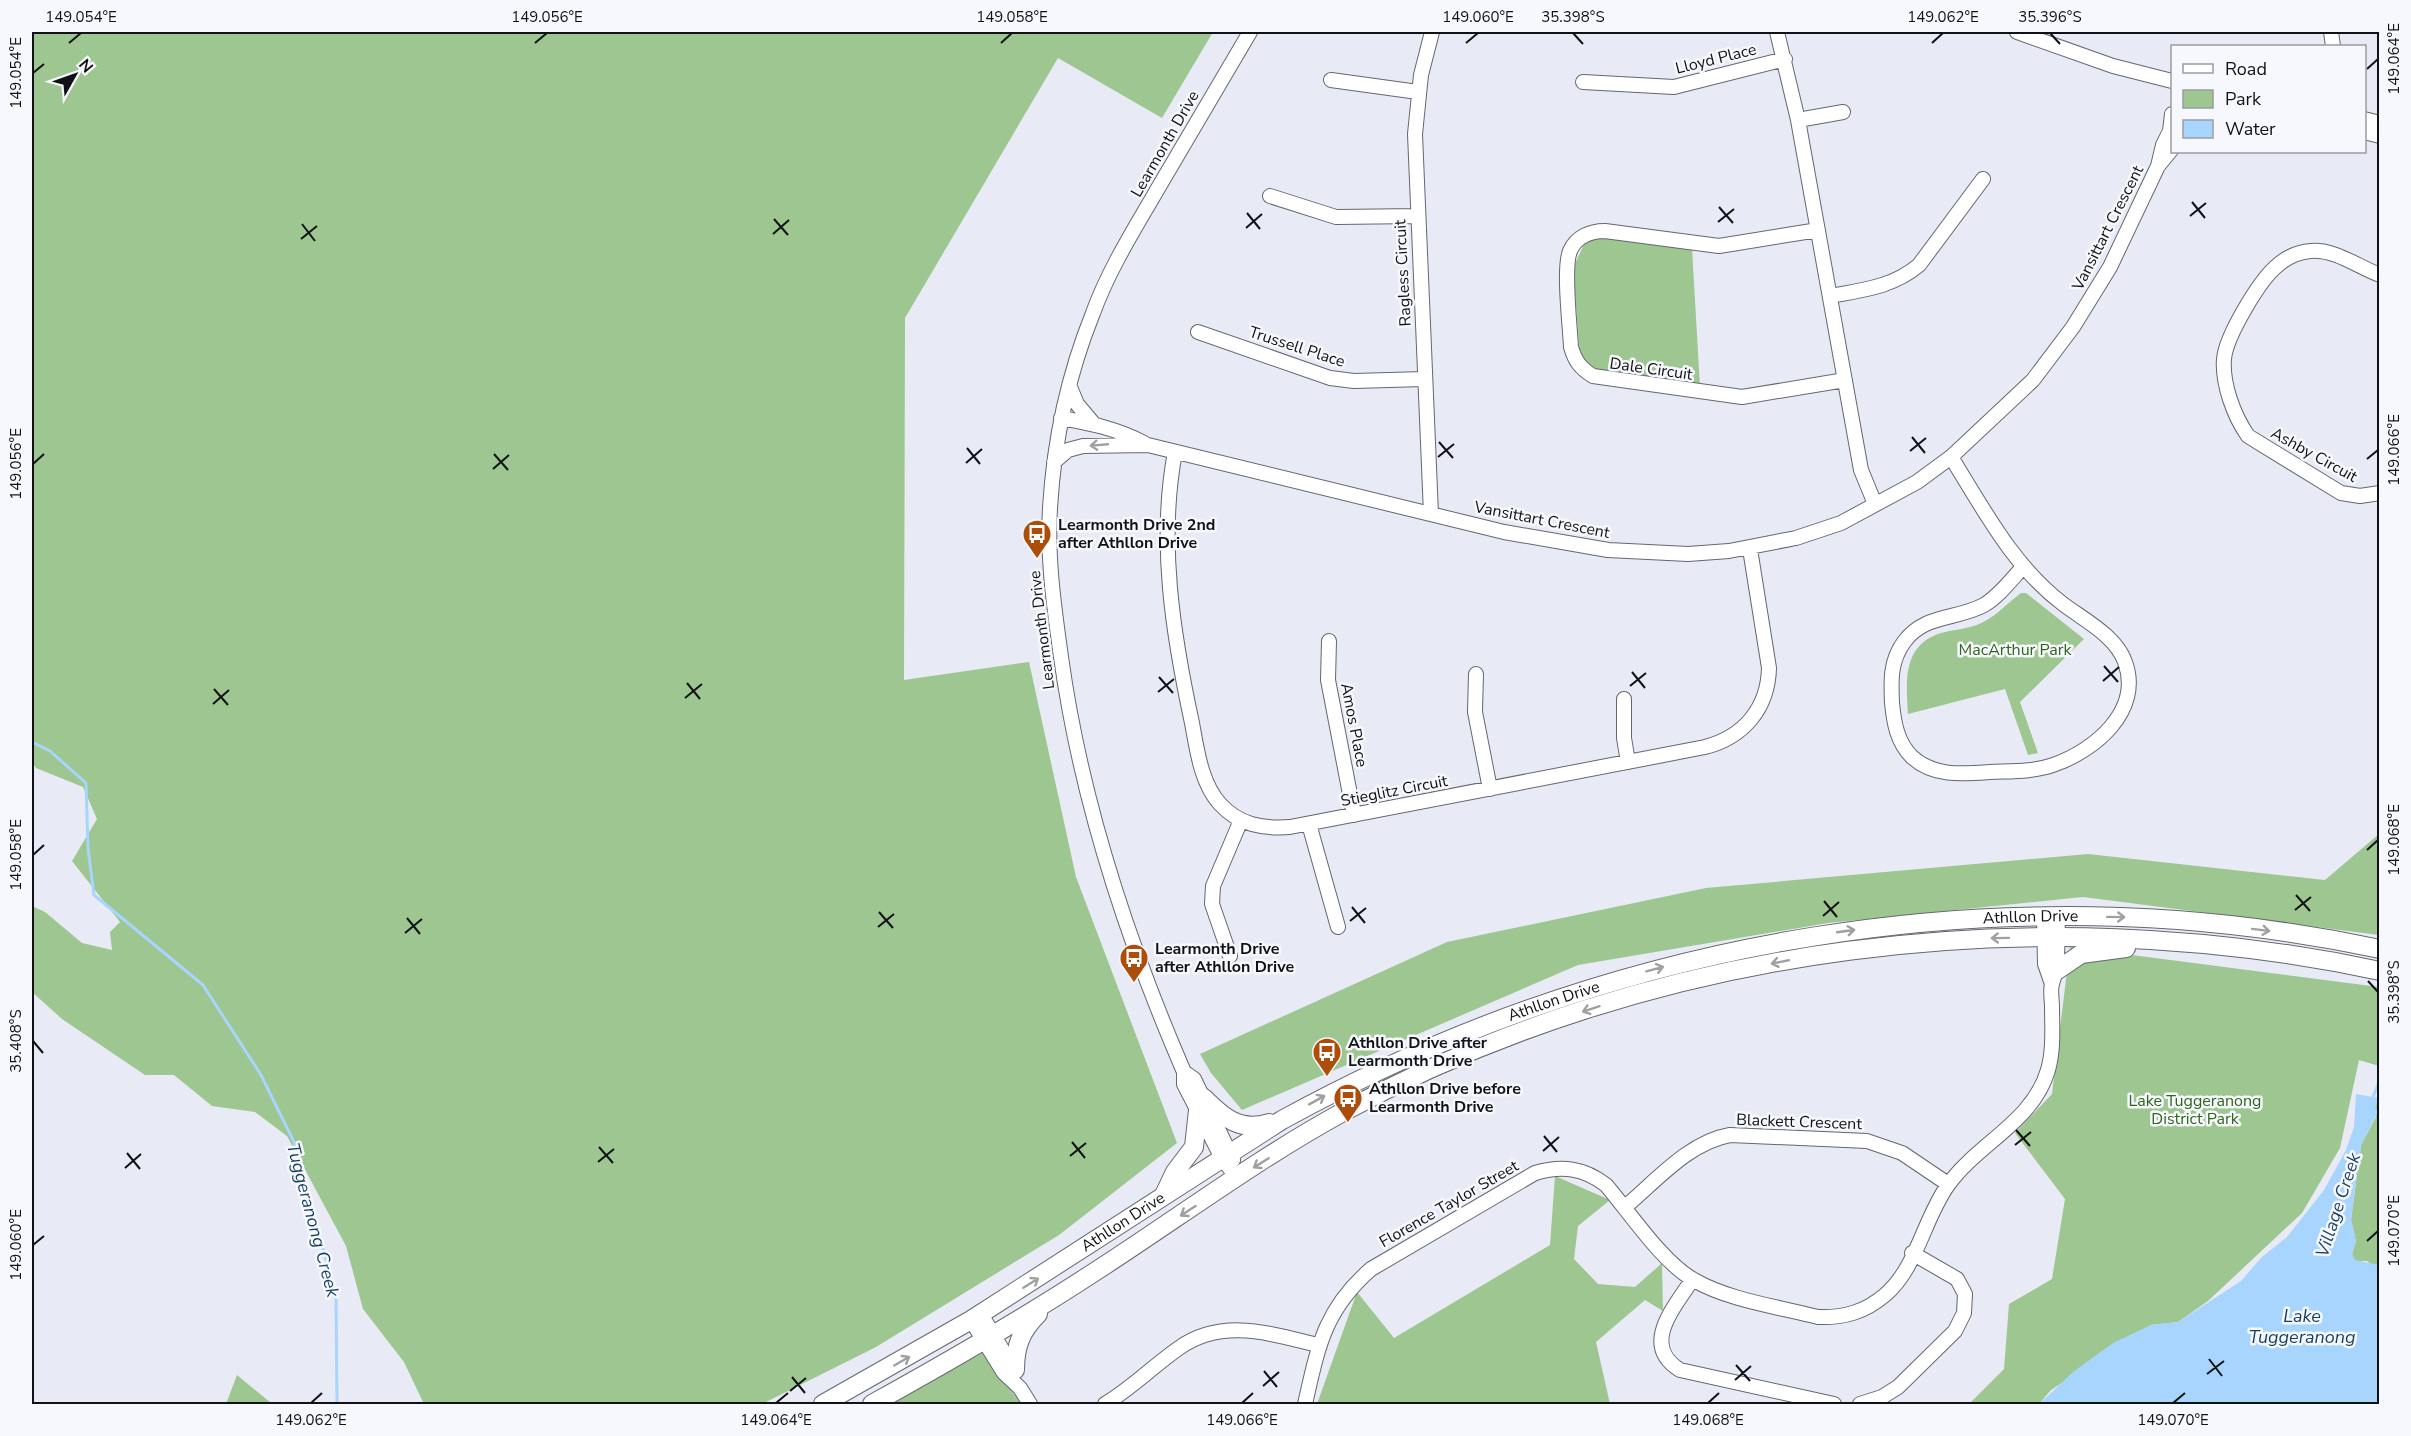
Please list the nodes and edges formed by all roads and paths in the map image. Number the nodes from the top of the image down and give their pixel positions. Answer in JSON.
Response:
{"nodes":[{"id":1,"x":1250,"y":32,"type":"edge"},
{"id":2,"x":1432,"y":32,"type":"edge"},
{"id":3,"x":1777,"y":32,"type":"edge"},
{"id":4,"x":2017,"y":32,"type":"edge"},
{"id":5,"x":1785,"y":59,"type":"junction"},
{"id":6,"x":1331,"y":80,"type":"dead end"},
{"id":7,"x":2171,"y":81,"type":"edge"},
{"id":8,"x":1583,"y":82,"type":"dead end"},
{"id":9,"x":1418,"y":92,"type":"junction"},
{"id":10,"x":1843,"y":112,"type":"dead end"},
{"id":11,"x":1798,"y":120,"type":"junction"},
{"id":12,"x":2171,"y":122,"type":"edge"},
{"id":13,"x":2171,"y":150,"type":"edge"},
{"id":14,"x":2158,"y":166,"type":"junction"},
{"id":15,"x":1983,"y":179,"type":"dead end"},
{"id":16,"x":1270,"y":196,"type":"dead end"},
{"id":17,"x":1417,"y":216,"type":"junction"},
{"id":18,"x":1818,"y":230,"type":"junction"},
{"id":19,"x":2379,"y":274,"type":"edge"},
{"id":20,"x":1830,"y":296,"type":"junction"},
{"id":21,"x":1198,"y":332,"type":"dead end"},
{"id":22,"x":1424,"y":379,"type":"junction"},
{"id":23,"x":1845,"y":380,"type":"junction"},
{"id":24,"x":1070,"y":387,"type":"junction"},
{"id":25,"x":1061,"y":418,"type":"junction"},
{"id":26,"x":1093,"y":423,"type":"junction"},
{"id":27,"x":1148,"y":445,"type":"junction"},
{"id":28,"x":1175,"y":452,"type":"junction"},
{"id":29,"x":1951,"y":457,"type":"junction"},
{"id":30,"x":1054,"y":462,"type":"junction"},
{"id":31,"x":2379,"y":493,"type":"edge"},
{"id":32,"x":1875,"y":504,"type":"junction"},
{"id":33,"x":1431,"y":514,"type":"junction"},
{"id":34,"x":1750,"y":549,"type":"junction"},
{"id":35,"x":2023,"y":567,"type":"junction"},
{"id":36,"x":1329,"y":641,"type":"dead end"},
{"id":37,"x":1476,"y":674,"type":"dead end"},
{"id":38,"x":1624,"y":699,"type":"dead end"},
{"id":39,"x":1628,"y":762,"type":"junction"},
{"id":40,"x":1490,"y":789,"type":"junction"},
{"id":41,"x":1354,"y":815,"type":"junction"},
{"id":42,"x":1241,"y":820,"type":"junction"},
{"id":43,"x":1309,"y":824,"type":"junction"},
{"id":44,"x":2051,"y":916,"type":"junction"},
{"id":45,"x":1338,"y":927,"type":"dead end"},
{"id":46,"x":2051,"y":937,"type":"junction"},
{"id":47,"x":2163,"y":941,"type":"junction"},
{"id":48,"x":2379,"y":949,"type":"edge"},
{"id":49,"x":1230,"y":956,"type":"dead end"},
{"id":50,"x":2376,"y":970,"type":"edge"},
{"id":51,"x":2054,"y":978,"type":"junction"},
{"id":52,"x":1201,"y":1104,"type":"junction"},
{"id":53,"x":1282,"y":1120,"type":"junction"},
{"id":54,"x":1227,"y":1155,"type":"junction"},
{"id":55,"x":1237,"y":1178,"type":"junction"},
{"id":56,"x":1948,"y":1184,"type":"junction"},
{"id":57,"x":1164,"y":1195,"type":"junction"},
{"id":58,"x":1625,"y":1207,"type":"junction"},
{"id":59,"x":1912,"y":1253,"type":"junction"},
{"id":60,"x":1692,"y":1280,"type":"junction"},
{"id":61,"x":1049,"y":1301,"type":"junction"},
{"id":62,"x":976,"y":1317,"type":"junction"},
{"id":63,"x":989,"y":1339,"type":"junction"},
{"id":64,"x":1318,"y":1345,"type":"junction"},
{"id":65,"x":1017,"y":1379,"type":"junction"},
{"id":66,"x":823,"y":1404,"type":"edge"},
{"id":67,"x":872,"y":1404,"type":"edge"},
{"id":68,"x":1029,"y":1404,"type":"edge"},
{"id":69,"x":1105,"y":1404,"type":"edge"},
{"id":70,"x":1305,"y":1404,"type":"edge"},
{"id":71,"x":1834,"y":1404,"type":"edge"},
{"id":72,"x":1860,"y":1404,"type":"edge"}],
"edges":[{"from":1,"to":24,"type":"street","name":"Learmonth Drive"},
{"from":2,"to":9,"type":"street","name":"Ragless Circuit"},
{"from":3,"to":5,"type":"street"},
{"from":4,"to":7,"type":"street"},
{"from":5,"to":8,"type":"street","name":"Lloyd Place"},
{"from":5,"to":11,"type":"street"},
{"from":6,"to":9,"type":"street"},
{"from":9,"to":17,"type":"street","name":"Ragless Circuit"},
{"from":10,"to":11,"type":"street"},
{"from":11,"to":18,"type":"street"},
{"from":12,"to":14,"type":"street","name":"Vansittart Crescent"},
{"from":13,"to":14,"type":"street","name":"Vansittart Crescent"},
{"from":14,"to":29,"type":"street","name":"Vansittart Crescent"},
{"from":15,"to":20,"type":"street"},
{"from":16,"to":17,"type":"street"},
{"from":17,"to":22,"type":"street","name":"Ragless Circuit"},
{"from":18,"to":20,"type":"street"},
{"from":18,"to":23,"type":"street","name":"Dale Circuit"},
{"from":19,"to":31,"type":"street","name":"Ashby Circuit"},
{"from":20,"to":23,"type":"street"},
{"from":21,"to":22,"type":"street","name":"Trussell Place"},
{"from":22,"to":33,"type":"street","name":"Ragless Circuit"},
{"from":23,"to":32,"type":"street"},
{"from":24,"to":25,"type":"street","name":"Learmonth Drive"},
{"from":24,"to":26,"type":"street"},
{"from":25,"to":26,"type":"street","name":"Vansittart Crescent"},
{"from":25,"to":30,"type":"street","name":"Learmonth Drive"},
{"from":26,"to":27,"type":"street","name":"Vansittart Crescent"},
{"from":27,"to":28,"type":"street","name":"Vansittart Crescent"},
{"from":27,"to":30,"type":"street","name":"Vansittart Crescent","one_way":true},
{"from":28,"to":33,"type":"street","name":"Vansittart Crescent"},
{"from":28,"to":42,"type":"street","name":"Stieglitz Circuit"},
{"from":29,"to":32,"type":"street","name":"Vansittart Crescent"},
{"from":29,"to":35,"type":"street"},
{"from":30,"to":52,"type":"street","name":"Learmonth Drive"},
{"from":32,"to":34,"type":"street","name":"Vansittart Crescent"},
{"from":33,"to":34,"type":"street","name":"Vansittart Crescent"},
{"from":34,"to":39,"type":"street","name":"Stieglitz Circuit"},
{"from":35,"to":35,"type":"street"},
{"from":36,"to":41,"type":"street","name":"Amos Place"},
{"from":37,"to":40,"type":"street"},
{"from":38,"to":39,"type":"street"},
{"from":39,"to":40,"type":"street","name":"Stieglitz Circuit"},
{"from":40,"to":41,"type":"street","name":"Stieglitz Circuit"},
{"from":41,"to":43,"type":"street","name":"Stieglitz Circuit"},
{"from":42,"to":43,"type":"street","name":"Stieglitz Circuit"},
{"from":42,"to":49,"type":"street"},
{"from":43,"to":45,"type":"street"},
{"from":44,"to":46,"type":"street","name":"Florence Taylor Street"},
{"from":44,"to":48,"type":"main road","name":"Athllon Drive","one_way":true},
{"from":53,"to":44,"type":"main road","name":"Athllon Drive","one_way":true},
{"from":46,"to":47,"type":"main road","name":"Athllon Drive"},
{"from":46,"to":51,"type":"street","name":"Florence Taylor Street"},
{"from":46,"to":55,"type":"main road","name":"Athllon Drive","one_way":true},
{"from":47,"to":50,"type":"main road","name":"Athllon Drive"},
{"from":47,"to":51,"type":"main road"},
{"from":51,"to":56,"type":"street","name":"Florence Taylor Street"},
{"from":52,"to":53,"type":"main road"},
{"from":52,"to":54,"type":"street","name":"Learmonth Drive"},
{"from":52,"to":57,"type":"main road"},
{"from":53,"to":54,"type":"main road","name":"Athllon Drive"},
{"from":54,"to":55,"type":"street","name":"Learmonth Drive"},
{"from":54,"to":57,"type":"main road","name":"Athllon Drive"},
{"from":55,"to":61,"type":"main road","name":"Athllon Drive","one_way":true},
{"from":56,"to":58,"type":"street","name":"Blackett Crescent"},
{"from":56,"to":59,"type":"street","name":"Florence Taylor Street"},
{"from":62,"to":57,"type":"main road","name":"Athllon Drive","one_way":true},
{"from":58,"to":60,"type":"street","name":"Florence Taylor Street"},
{"from":58,"to":64,"type":"street","name":"Florence Taylor Street"},
{"from":59,"to":60,"type":"street","name":"Florence Taylor Street"},
{"from":59,"to":72,"type":"street"},
{"from":60,"to":71,"type":"street"},
{"from":61,"to":63,"type":"main road","name":"Athllon Drive"},
{"from":61,"to":65,"type":"main road"},
{"from":62,"to":63,"type":"street"},
{"from":66,"to":62,"type":"main road","name":"Athllon Drive","one_way":true},
{"from":63,"to":65,"type":"street"},
{"from":63,"to":67,"type":"main road","name":"Athllon Drive"},
{"from":64,"to":69,"type":"street"},
{"from":64,"to":70,"type":"street","name":"Florence Taylor Street"},
{"from":65,"to":68,"type":"street"}]}
